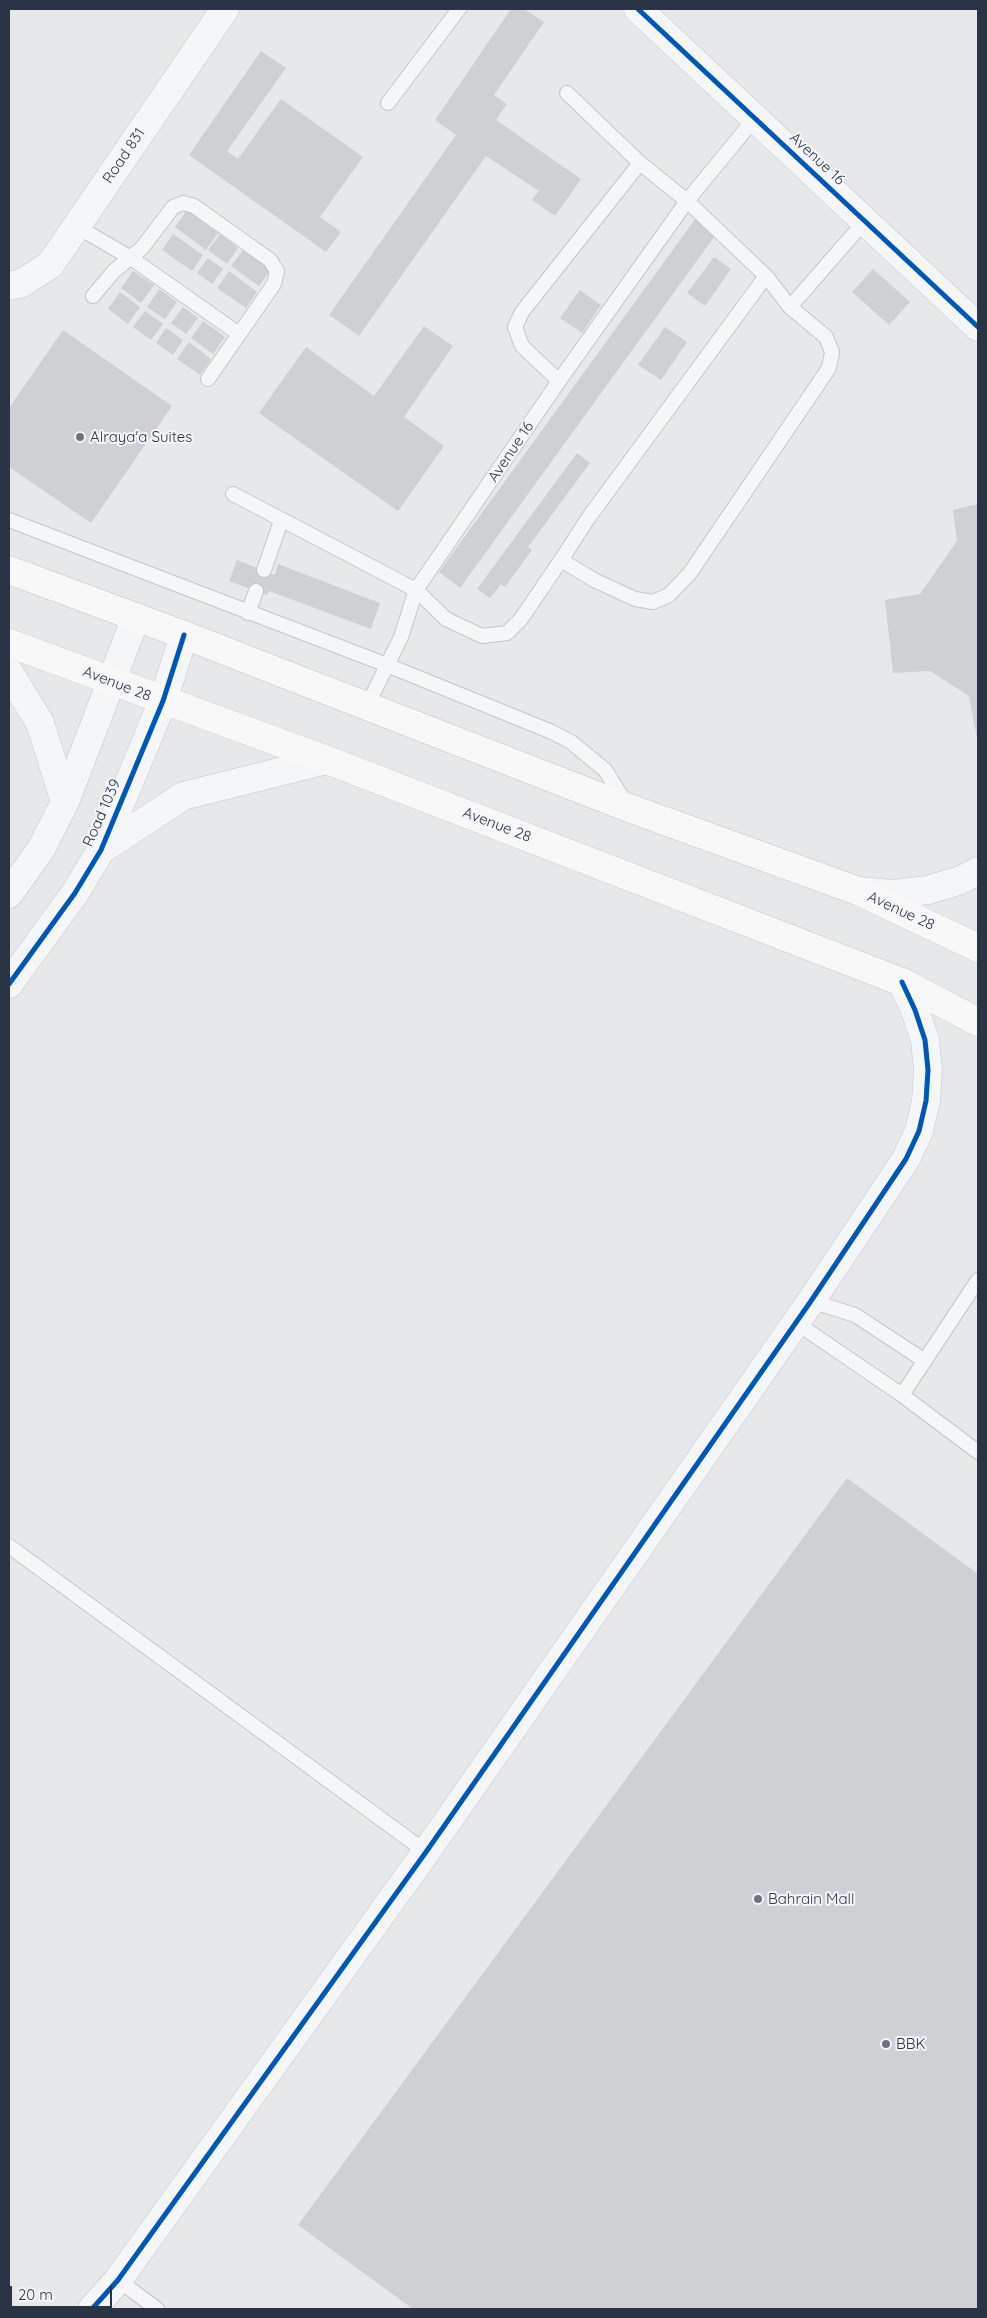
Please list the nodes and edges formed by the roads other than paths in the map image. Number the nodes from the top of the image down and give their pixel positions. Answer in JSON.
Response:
{"nodes":[{"id":1,"x":225,"y":9,"type":"edge"},
{"id":2,"x":459,"y":9,"type":"edge"},
{"id":3,"x":638,"y":9,"type":"edge"},
{"id":4,"x":567,"y":93,"type":"dead end"},
{"id":5,"x":388,"y":102,"type":"dead end"},
{"id":6,"x":755,"y":118,"type":"junction"},
{"id":7,"x":640,"y":163,"type":"junction"},
{"id":8,"x":687,"y":201,"type":"junction"},
{"id":9,"x":865,"y":221,"type":"junction"},
{"id":10,"x":76,"y":226,"type":"junction"},
{"id":11,"x":131,"y":258,"type":"junction"},
{"id":12,"x":766,"y":276,"type":"junction"},
{"id":13,"x":9,"y":286,"type":"edge"},
{"id":14,"x":94,"y":296,"type":"dead end"},
{"id":15,"x":790,"y":307,"type":"junction"},
{"id":16,"x":978,"y":327,"type":"edge"},
{"id":17,"x":239,"y":334,"type":"junction"},
{"id":18,"x":208,"y":379,"type":"dead end"},
{"id":19,"x":559,"y":381,"type":"junction"},
{"id":20,"x":233,"y":494,"type":"dead end"},
{"id":21,"x":9,"y":520,"type":"edge"},
{"id":22,"x":281,"y":521,"type":"junction"},
{"id":23,"x":561,"y":560,"type":"junction"},
{"id":24,"x":9,"y":570,"type":"edge"},
{"id":25,"x":264,"y":570,"type":"dead end"},
{"id":26,"x":416,"y":590,"type":"junction"},
{"id":27,"x":256,"y":591,"type":"dead end"},
{"id":28,"x":248,"y":613,"type":"junction"},
{"id":29,"x":136,"y":617,"type":"junction"},
{"id":30,"x":184,"y":635,"type":"junction"},
{"id":31,"x":9,"y":643,"type":"edge"},
{"id":32,"x":387,"y":665,"type":"junction"},
{"id":33,"x":9,"y":672,"type":"edge"},
{"id":34,"x":111,"y":682,"type":"junction"},
{"id":35,"x":163,"y":701,"type":"junction"},
{"id":36,"x":367,"y":706,"type":"junction"},
{"id":37,"x":327,"y":760,"type":"junction"},
{"id":38,"x":65,"y":802,"type":"junction"},
{"id":39,"x":628,"y":808,"type":"junction"},
{"id":40,"x":101,"y":850,"type":"junction"},
{"id":41,"x":978,"y":871,"type":"edge"},
{"id":42,"x":858,"y":891,"type":"junction"},
{"id":43,"x":9,"y":894,"type":"edge"},
{"id":44,"x":978,"y":948,"type":"edge"},
{"id":45,"x":902,"y":982,"type":"junction"},
{"id":46,"x":9,"y":984,"type":"edge"},
{"id":47,"x":978,"y":1022,"type":"edge"},
{"id":48,"x":978,"y":1280,"type":"edge"},
{"id":49,"x":811,"y":1301,"type":"junction"},
{"id":50,"x":795,"y":1322,"type":"junction"},
{"id":51,"x":924,"y":1360,"type":"junction"},
{"id":52,"x":902,"y":1395,"type":"junction"},
{"id":53,"x":978,"y":1452,"type":"edge"},
{"id":54,"x":9,"y":1546,"type":"edge"},
{"id":55,"x":426,"y":1852,"type":"junction"},
{"id":56,"x":118,"y":2280,"type":"junction"},
{"id":57,"x":92,"y":2309,"type":"edge"},
{"id":58,"x":157,"y":2309,"type":"edge"}],
"edges":[{"from":1,"to":10,"type":"street","name":"Road 831"},
{"from":2,"to":5,"type":"lane"},
{"from":3,"to":6,"type":"street","name":"Avenue 16"},
{"from":4,"to":7,"type":"lane"},
{"from":6,"to":8,"type":"lane","name":"Avenue 16"},
{"from":6,"to":9,"type":"street","name":"Avenue 16"},
{"from":7,"to":8,"type":"lane"},
{"from":7,"to":19,"type":"lane"},
{"from":8,"to":12,"type":"lane"},
{"from":8,"to":19,"type":"lane","name":"Avenue 16"},
{"from":9,"to":15,"type":"lane"},
{"from":9,"to":16,"type":"street","name":"Avenue 16"},
{"from":10,"to":11,"type":"lane"},
{"from":10,"to":13,"type":"street","name":"Road 831"},
{"from":11,"to":14,"type":"lane"},
{"from":11,"to":17,"type":"lane"},
{"from":11,"to":17,"type":"lane"},
{"from":12,"to":15,"type":"lane"},
{"from":12,"to":23,"type":"lane"},
{"from":15,"to":23,"type":"lane"},
{"from":17,"to":18,"type":"lane"},
{"from":19,"to":26,"type":"lane","name":"Avenue 16"},
{"from":20,"to":22,"type":"lane"},
{"from":21,"to":28,"type":"lane"},
{"from":22,"to":25,"type":"lane"},
{"from":22,"to":26,"type":"lane"},
{"from":23,"to":26,"type":"lane"},
{"from":24,"to":29,"type":"main road","name":"Avenue 28"},
{"from":26,"to":32,"type":"lane","name":"Avenue 16"},
{"from":27,"to":28,"type":"lane"},
{"from":28,"to":32,"type":"lane"},
{"from":29,"to":30,"type":"main road","name":"Avenue 28"},
{"from":29,"to":34,"type":"street"},
{"from":30,"to":35,"type":"street","name":"Road 1039"},
{"from":30,"to":36,"type":"main road","name":"Avenue 28"},
{"from":31,"to":34,"type":"main road","name":"Avenue 28"},
{"from":32,"to":36,"type":"lane","name":"Avenue 16"},
{"from":32,"to":39,"type":"lane"},
{"from":33,"to":38,"type":"street"},
{"from":34,"to":35,"type":"main road","name":"Avenue 28"},
{"from":34,"to":38,"type":"street"},
{"from":35,"to":37,"type":"main road","name":"Avenue 28"},
{"from":35,"to":40,"type":"street","name":"Road 1039"},
{"from":36,"to":39,"type":"main road","name":"Avenue 28"},
{"from":37,"to":40,"type":"street"},
{"from":37,"to":45,"type":"main road","name":"Avenue 28"},
{"from":38,"to":43,"type":"street"},
{"from":39,"to":42,"type":"main road","name":"Avenue 28"},
{"from":40,"to":46,"type":"street","name":"Road 1039"},
{"from":41,"to":42,"type":"street"},
{"from":42,"to":44,"type":"main road","name":"Avenue 28"},
{"from":45,"to":47,"type":"main road","name":"Avenue 28"},
{"from":45,"to":49,"type":"street"},
{"from":48,"to":51,"type":"lane"},
{"from":49,"to":50,"type":"street"},
{"from":49,"to":51,"type":"lane"},
{"from":50,"to":52,"type":"lane"},
{"from":50,"to":55,"type":"street"},
{"from":51,"to":52,"type":"lane"},
{"from":52,"to":53,"type":"lane"},
{"from":54,"to":55,"type":"lane"},
{"from":55,"to":56,"type":"street"},
{"from":56,"to":57,"type":"street"},
{"from":56,"to":58,"type":"lane"}]}
